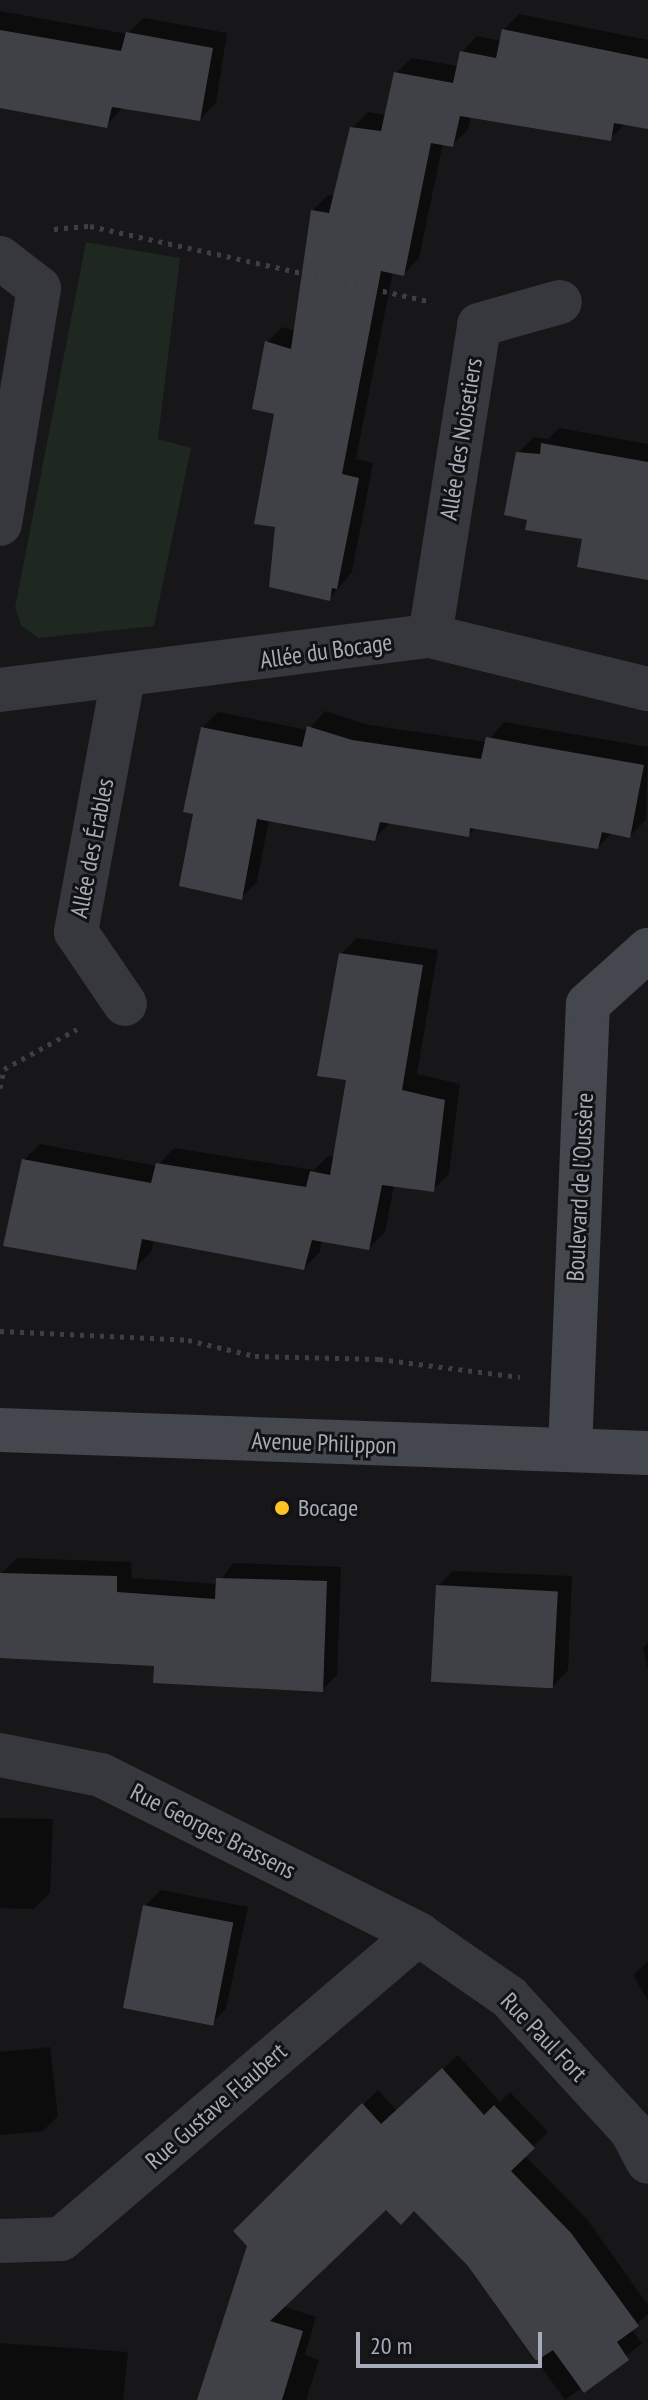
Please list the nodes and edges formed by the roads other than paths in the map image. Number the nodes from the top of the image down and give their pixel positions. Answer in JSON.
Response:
{"nodes":[{"id":1,"x":0,"y":258,"type":"edge"},
{"id":2,"x":560,"y":302,"type":"dead end"},
{"id":3,"x":0,"y":524,"type":"edge"},
{"id":4,"x":430,"y":636,"type":"junction"},
{"id":5,"x":123,"y":678,"type":"junction"},
{"id":6,"x":648,"y":689,"type":"edge"},
{"id":7,"x":0,"y":690,"type":"edge"},
{"id":8,"x":648,"y":950,"type":"edge"},
{"id":9,"x":125,"y":1004,"type":"road end"},
{"id":10,"x":0,"y":1430,"type":"edge"},
{"id":11,"x":570,"y":1450,"type":"junction"},
{"id":12,"x":648,"y":1453,"type":"edge"},
{"id":13,"x":0,"y":1755,"type":"edge"},
{"id":14,"x":418,"y":1934,"type":"junction"},
{"id":15,"x":648,"y":2162,"type":"edge"},
{"id":16,"x":0,"y":2241,"type":"edge"}],
"edges":[{"from":1,"to":3,"type":"street"},
{"from":2,"to":4,"type":"street","name":"Allée des Noisetiers"},
{"from":4,"to":5,"type":"street","name":"Allée du Bocage"},
{"from":4,"to":6,"type":"street","name":"Allée du Bocage"},
{"from":5,"to":7,"type":"street","name":"Allée du Bocage"},
{"from":5,"to":9,"type":"street","name":"Allée des Érables"},
{"from":8,"to":11,"type":"street","name":"Boulevard de l'Oussère"},
{"from":10,"to":11,"type":"street","name":"Avenue Philippon"},
{"from":11,"to":12,"type":"street","name":"Avenue Philippon"},
{"from":13,"to":14,"type":"street","name":"Rue Georges Brassens"},
{"from":14,"to":15,"type":"street","name":"Rue Paul Fort"},
{"from":14,"to":16,"type":"street","name":"Rue Gustave Flaubert"}]}
